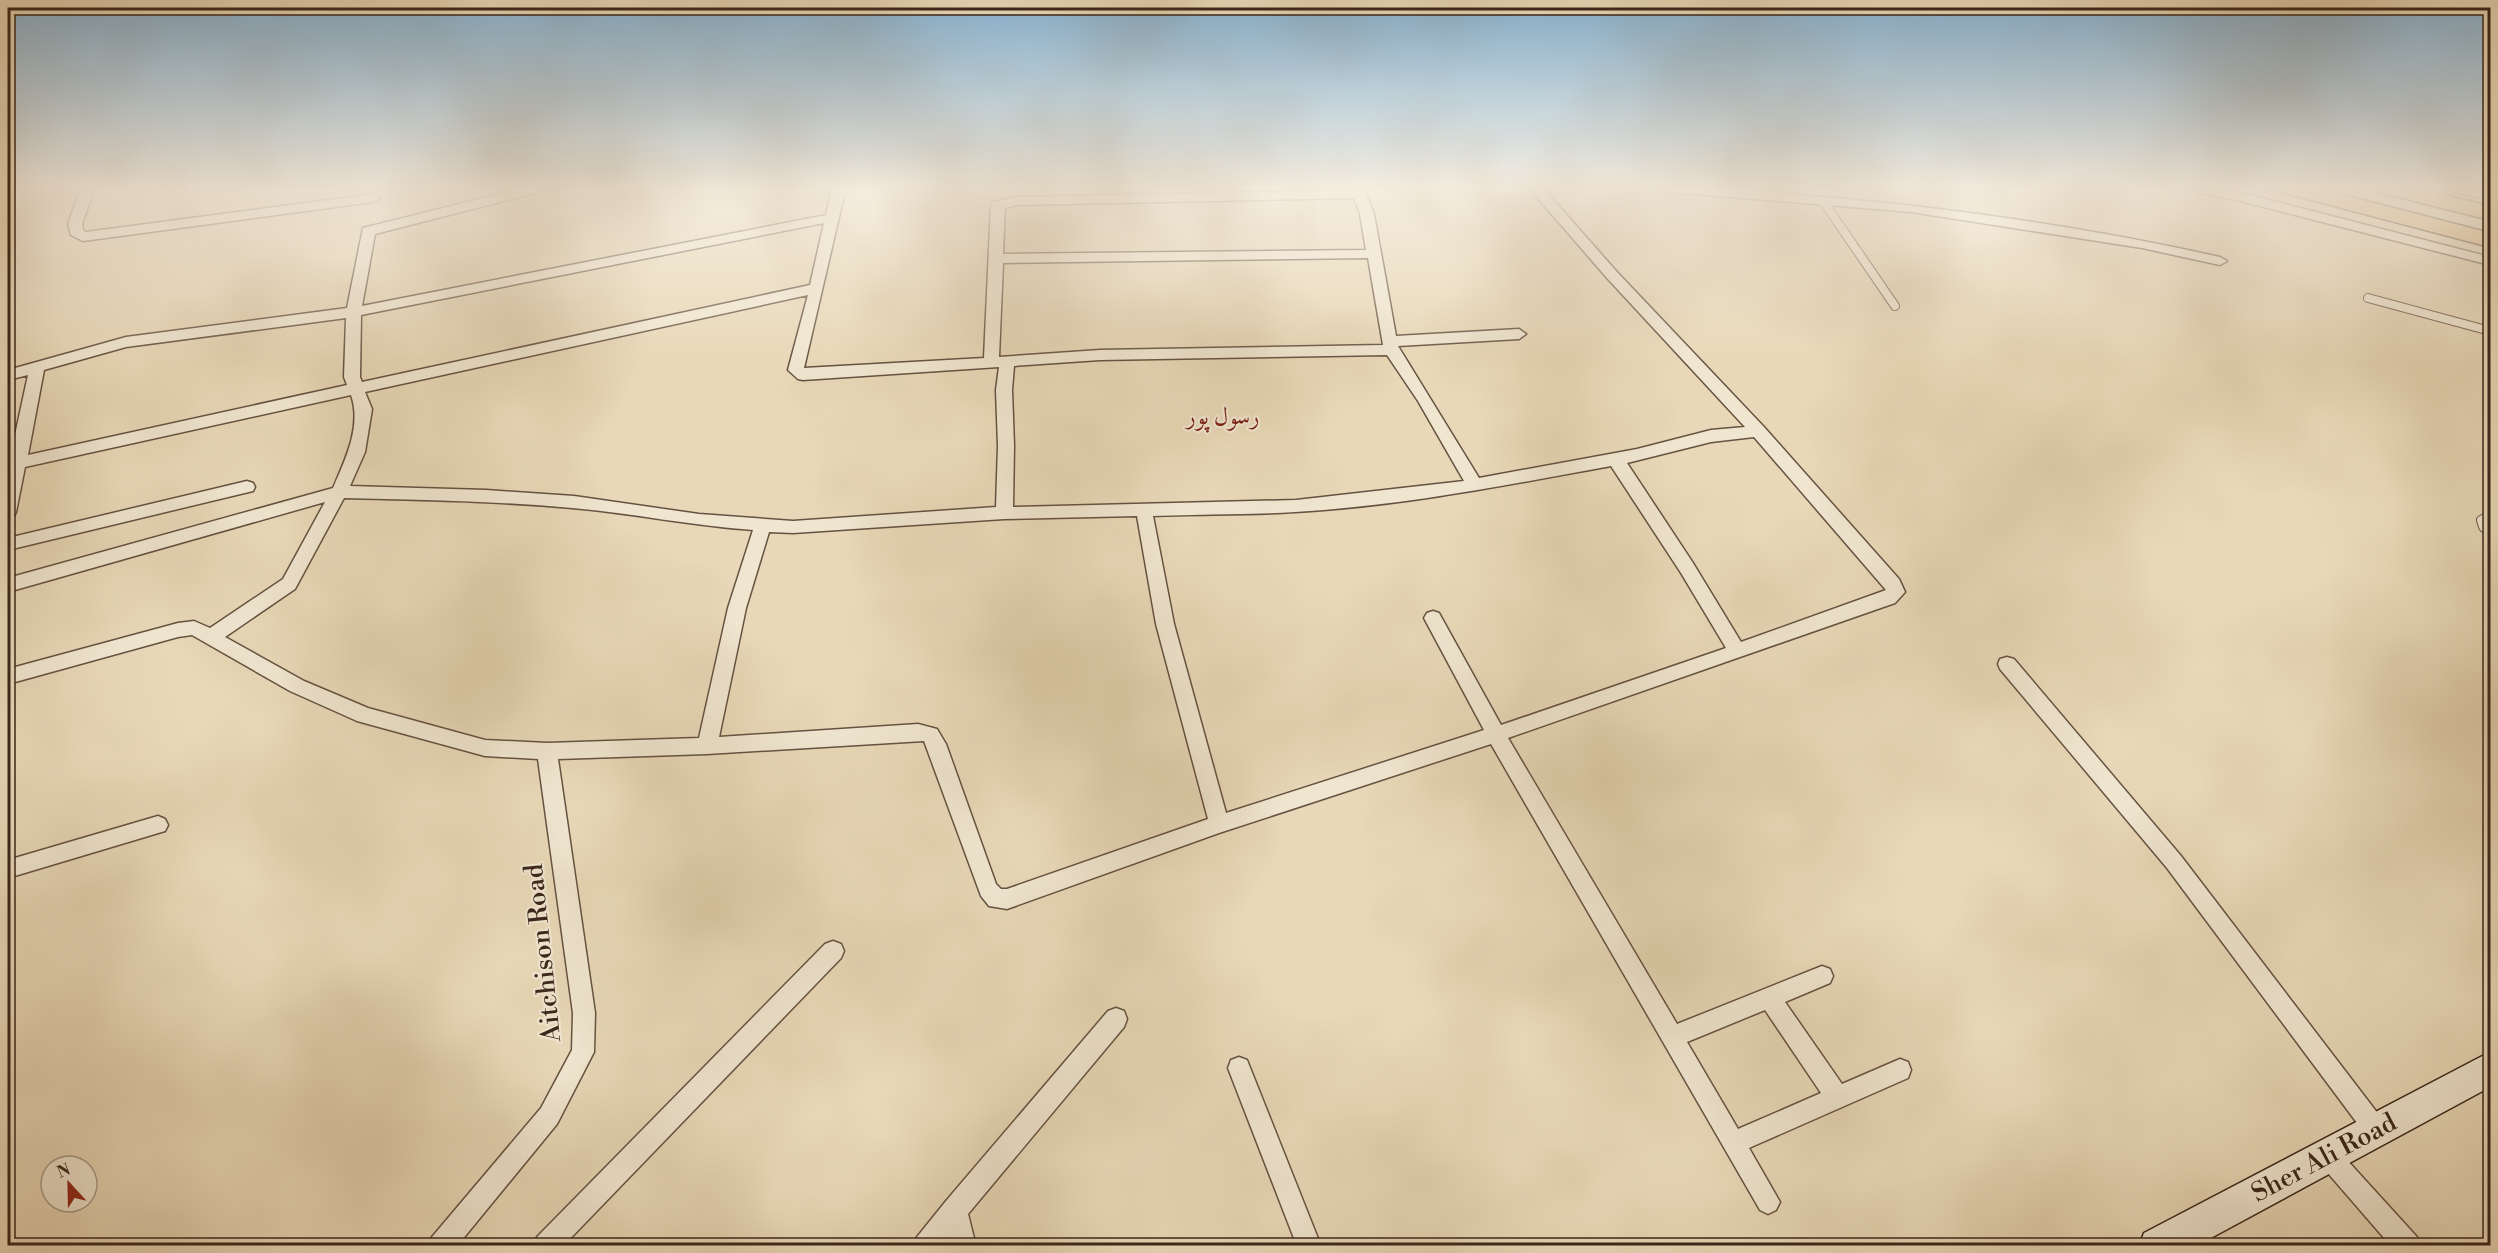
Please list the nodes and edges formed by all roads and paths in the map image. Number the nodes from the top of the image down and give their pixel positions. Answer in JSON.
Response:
{"nodes":[{"id":1,"x":365,"y":245,"type":"edge"},
{"id":2,"x":692,"y":245,"type":"edge"},
{"id":3,"x":826,"y":245,"type":"edge"},
{"id":4,"x":996,"y":245,"type":"edge"},
{"id":5,"x":1373,"y":245,"type":"edge"},
{"id":6,"x":1586,"y":245,"type":"edge"},
{"id":7,"x":1853,"y":245,"type":"edge"},
{"id":8,"x":2149,"y":245,"type":"edge"},
{"id":9,"x":2430,"y":245,"type":"edge"},
{"id":10,"x":1374,"y":254,"type":"junction"},
{"id":11,"x":995,"y":259,"type":"junction"},
{"id":12,"x":2220,"y":261,"type":"dead end"},
{"id":13,"x":2490,"y":261,"type":"edge"},
{"id":14,"x":818,"y":288,"type":"junction"},
{"id":15,"x":2367,"y":298,"type":"dead end"},
{"id":16,"x":1894,"y":306,"type":"dead end"},
{"id":17,"x":354,"y":312,"type":"junction"},
{"id":18,"x":2490,"y":331,"type":"edge"},
{"id":19,"x":1519,"y":334,"type":"dead end"},
{"id":20,"x":1391,"y":345,"type":"junction"},
{"id":21,"x":999,"y":363,"type":"junction"},
{"id":22,"x":37,"y":367,"type":"junction"},
{"id":23,"x":8,"y":375,"type":"edge"},
{"id":24,"x":355,"y":388,"type":"junction"},
{"id":25,"x":1758,"y":431,"type":"junction"},
{"id":26,"x":1615,"y":458,"type":"junction"},
{"id":27,"x":17,"y":463,"type":"junction"},
{"id":28,"x":1475,"y":485,"type":"junction"},
{"id":29,"x":247,"y":487,"type":"dead end"},
{"id":30,"x":339,"y":492,"type":"junction"},
{"id":31,"x":1144,"y":510,"type":"junction"},
{"id":32,"x":8,"y":512,"type":"edge"},
{"id":33,"x":1004,"y":513,"type":"junction"},
{"id":34,"x":2490,"y":515,"type":"edge"},
{"id":35,"x":763,"y":525,"type":"junction"},
{"id":36,"x":2490,"y":533,"type":"edge"},
{"id":37,"x":8,"y":544,"type":"edge"},
{"id":38,"x":8,"y":585,"type":"edge"},
{"id":39,"x":1433,"y":618,"type":"dead end"},
{"id":40,"x":210,"y":638,"type":"junction"},
{"id":41,"x":1737,"y":651,"type":"junction"},
{"id":42,"x":2007,"y":664,"type":"dead end"},
{"id":43,"x":8,"y":677,"type":"edge"},
{"id":44,"x":1496,"y":734,"type":"junction"},
{"id":45,"x":707,"y":746,"type":"junction"},
{"id":46,"x":547,"y":751,"type":"junction"},
{"id":47,"x":1219,"y":824,"type":"junction"},
{"id":48,"x":158,"y":825,"type":"dead end"},
{"id":49,"x":8,"y":868,"type":"edge"},
{"id":50,"x":833,"y":951,"type":"dead end"},
{"id":51,"x":1822,"y":976,"type":"dead end"},
{"id":52,"x":1769,"y":997,"type":"junction"},
{"id":53,"x":1116,"y":1019,"type":"dead end"},
{"id":54,"x":1672,"y":1037,"type":"junction"},
{"id":55,"x":1239,"y":1068,"type":"dead end"},
{"id":56,"x":2490,"y":1069,"type":"edge"},
{"id":57,"x":1900,"y":1070,"type":"dead end"},
{"id":58,"x":1838,"y":1098,"type":"junction"},
{"id":59,"x":2377,"y":1131,"type":"junction"},
{"id":60,"x":1733,"y":1143,"type":"junction"},
{"id":61,"x":2328,"y":1156,"type":"junction"},
{"id":62,"x":1768,"y":1202,"type":"dead end"},
{"id":63,"x":955,"y":1210,"type":"junction"},
{"id":64,"x":441,"y":1245,"type":"edge"},
{"id":65,"x":546,"y":1245,"type":"edge"},
{"id":66,"x":926,"y":1245,"type":"edge"},
{"id":67,"x":964,"y":1245,"type":"edge"},
{"id":68,"x":1309,"y":1245,"type":"edge"},
{"id":69,"x":2157,"y":1245,"type":"edge"},
{"id":70,"x":2408,"y":1245,"type":"edge"}],
"edges":[{"from":1,"to":17,"type":"street"},
{"from":2,"to":17,"type":"street"},
{"from":3,"to":14,"type":"street"},
{"from":4,"to":11,"type":"street"},
{"from":5,"to":10,"type":"street"},
{"from":6,"to":25,"type":"street"},
{"from":7,"to":16,"type":"lane"},
{"from":8,"to":12,"type":"street"},
{"from":9,"to":13,"type":"street"},
{"from":10,"to":11,"type":"street"},
{"from":10,"to":20,"type":"street"},
{"from":11,"to":21,"type":"street"},
{"from":14,"to":21,"type":"street"},
{"from":14,"to":24,"type":"street"},
{"from":15,"to":18,"type":"lane"},
{"from":17,"to":22,"type":"street"},
{"from":17,"to":24,"type":"street"},
{"from":19,"to":20,"type":"street"},
{"from":20,"to":21,"type":"street"},
{"from":20,"to":28,"type":"street"},
{"from":21,"to":33,"type":"street"},
{"from":22,"to":23,"type":"street"},
{"from":22,"to":27,"type":"street"},
{"from":24,"to":27,"type":"street"},
{"from":24,"to":30,"type":"street"},
{"from":25,"to":26,"type":"street"},
{"from":25,"to":41,"type":"street"},
{"from":26,"to":28,"type":"street"},
{"from":26,"to":41,"type":"street"},
{"from":27,"to":32,"type":"street"},
{"from":28,"to":31,"type":"street"},
{"from":29,"to":37,"type":"street"},
{"from":30,"to":35,"type":"street"},
{"from":30,"to":38,"type":"street"},
{"from":30,"to":40,"type":"street"},
{"from":31,"to":33,"type":"street"},
{"from":31,"to":47,"type":"street"},
{"from":33,"to":35,"type":"street"},
{"from":34,"to":36,"type":"lane"},
{"from":35,"to":45,"type":"street"},
{"from":39,"to":44,"type":"street"},
{"from":40,"to":43,"type":"street"},
{"from":40,"to":46,"type":"street"},
{"from":41,"to":44,"type":"street"},
{"from":42,"to":59,"type":"street"},
{"from":44,"to":47,"type":"street"},
{"from":44,"to":54,"type":"street"},
{"from":45,"to":46,"type":"street"},
{"from":45,"to":47,"type":"street"},
{"from":46,"to":64,"type":"street","name":"Aitchison Road"},
{"from":48,"to":49,"type":"street"},
{"from":50,"to":65,"type":"street"},
{"from":51,"to":52,"type":"street"},
{"from":52,"to":54,"type":"street"},
{"from":52,"to":58,"type":"street"},
{"from":53,"to":63,"type":"street"},
{"from":54,"to":60,"type":"street"},
{"from":55,"to":68,"type":"street"},
{"from":56,"to":59,"type":"street","name":"Sher Ali Road"},
{"from":57,"to":58,"type":"street"},
{"from":58,"to":60,"type":"street"},
{"from":59,"to":61,"type":"street","name":"Sher Ali Road"},
{"from":60,"to":62,"type":"street"},
{"from":61,"to":69,"type":"street","name":"Sher Ali Road"},
{"from":61,"to":70,"type":"street"},
{"from":63,"to":66,"type":"street"},
{"from":63,"to":67,"type":"street"}]}
